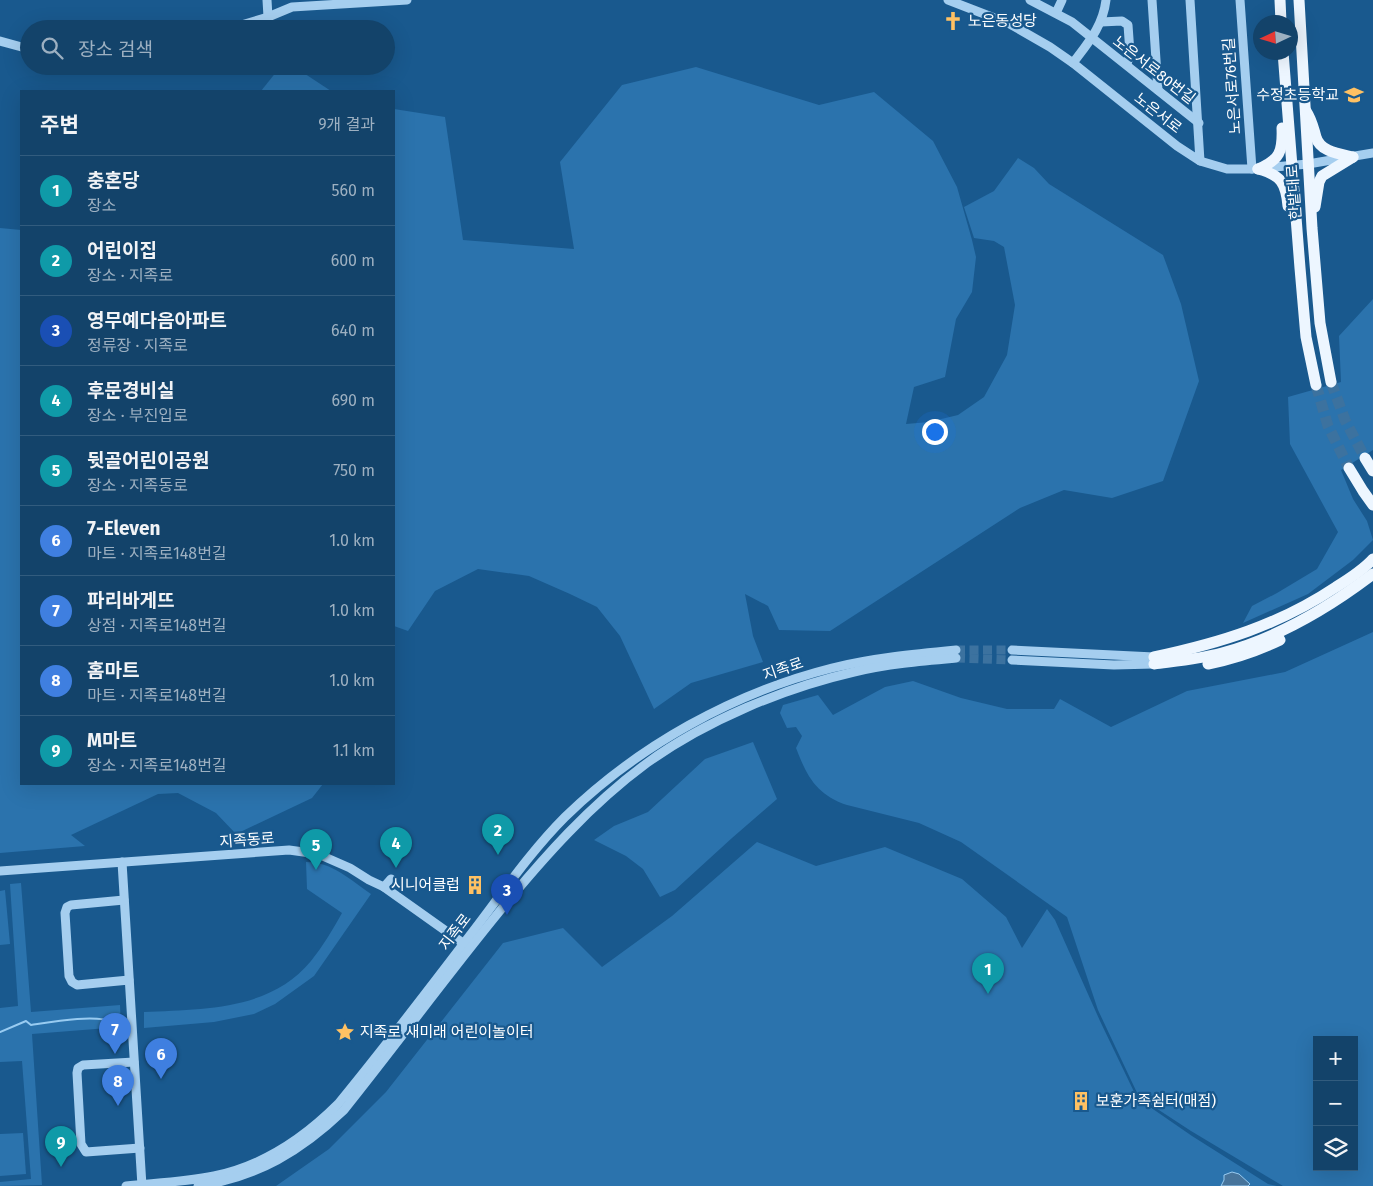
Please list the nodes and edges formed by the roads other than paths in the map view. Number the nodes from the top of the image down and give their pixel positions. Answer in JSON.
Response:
{"nodes":[{"id":1,"x":267,"y":0,"type":"edge"},
{"id":2,"x":407,"y":0,"type":"edge"},
{"id":3,"x":948,"y":0,"type":"edge"},
{"id":4,"x":1030,"y":0,"type":"edge"},
{"id":5,"x":1062,"y":0,"type":"edge"},
{"id":6,"x":1106,"y":0,"type":"edge"},
{"id":7,"x":1152,"y":0,"type":"edge"},
{"id":8,"x":1190,"y":0,"type":"edge"},
{"id":9,"x":1240,"y":0,"type":"edge"},
{"id":10,"x":1280,"y":0,"type":"edge"},
{"id":11,"x":1299,"y":0,"type":"edge"},
{"id":12,"x":348,"y":2,"type":"edge"},
{"id":13,"x":306,"y":3,"type":"edge"},
{"id":14,"x":968,"y":4,"type":"edge"},
{"id":15,"x":1056,"y":13,"type":"junction"},
{"id":16,"x":1281,"y":15,"type":"edge"},
{"id":17,"x":268,"y":17,"type":"junction"},
{"id":18,"x":258,"y":20,"type":"edge"},
{"id":19,"x":1101,"y":22,"type":"junction"},
{"id":20,"x":1092,"y":38,"type":"junction"},
{"id":21,"x":0,"y":41,"type":"edge"},
{"id":22,"x":20,"y":47,"type":"edge"},
{"id":23,"x":1284,"y":60,"type":"edge"},
{"id":24,"x":1073,"y":63,"type":"junction"},
{"id":25,"x":1127,"y":64,"type":"junction"},
{"id":26,"x":1158,"y":90,"type":"junction"},
{"id":27,"x":1287,"y":102,"type":"junction"},
{"id":28,"x":1305,"y":110,"type":"junction"},
{"id":29,"x":1199,"y":123,"type":"junction"},
{"id":30,"x":1373,"y":154,"type":"edge"},
{"id":31,"x":1354,"y":157,"type":"junction"},
{"id":32,"x":1200,"y":161,"type":"junction"},
{"id":33,"x":1308,"y":164,"type":"junction"},
{"id":34,"x":1292,"y":166,"type":"junction"},
{"id":35,"x":1255,"y":169,"type":"junction"},
{"id":36,"x":1296,"y":228,"type":"junction"},
{"id":37,"x":1312,"y":228,"type":"junction"},
{"id":38,"x":1331,"y":382,"type":"tunnel mouth"},
{"id":39,"x":1316,"y":385,"type":"tunnel mouth"},
{"id":40,"x":1365,"y":458,"type":"tunnel mouth"},
{"id":41,"x":1350,"y":468,"type":"tunnel mouth"},
{"id":42,"x":1373,"y":471,"type":"edge"},
{"id":43,"x":1363,"y":491,"type":"junction"},
{"id":44,"x":1373,"y":505,"type":"edge"},
{"id":45,"x":1373,"y":514,"type":"edge"},
{"id":46,"x":1373,"y":559,"type":"edge"},
{"id":47,"x":1373,"y":567,"type":"edge"},
{"id":48,"x":1373,"y":574,"type":"edge"},
{"id":49,"x":1373,"y":583,"type":"edge"},
{"id":50,"x":956,"y":654,"type":"tunnel mouth"},
{"id":51,"x":1012,"y":655,"type":"tunnel mouth"},
{"id":52,"x":1154,"y":661,"type":"junction"},
{"id":53,"x":122,"y":862,"type":"junction"},
{"id":54,"x":0,"y":871,"type":"edge"},
{"id":55,"x":391,"y":879,"type":"dead end"},
{"id":56,"x":384,"y":887,"type":"junction"},
{"id":57,"x":124,"y":900,"type":"junction"},
{"id":58,"x":466,"y":946,"type":"junction"},
{"id":59,"x":129,"y":980,"type":"junction"},
{"id":60,"x":134,"y":1062,"type":"junction"},
{"id":61,"x":140,"y":1148,"type":"junction"},
{"id":62,"x":142,"y":1185,"type":"edge"},
{"id":63,"x":126,"y":1186,"type":"edge"},
{"id":64,"x":198,"y":1186,"type":"edge"}],
"edges":[{"from":1,"to":17,"type":"street"},
{"from":2,"to":12,"type":"street"},
{"from":3,"to":14,"type":"street","name":"노은서로"},
{"from":4,"to":15,"type":"street","name":"노은서로80번길"},
{"from":5,"to":15,"type":"street"},
{"from":6,"to":19,"type":"street"},
{"from":7,"to":26,"type":"street"},
{"from":8,"to":29,"type":"street","name":"노은서로80번길"},
{"from":9,"to":35,"type":"street","name":"노은서로76번길"},
{"from":10,"to":16,"type":"main road"},
{"from":11,"to":28,"type":"main road","name":"한밭대로"},
{"from":12,"to":13,"type":"street"},
{"from":13,"to":17,"type":"street"},
{"from":14,"to":24,"type":"street","name":"노은서로"},
{"from":15,"to":20,"type":"street","name":"노은서로80번길"},
{"from":17,"to":18,"type":"street"},
{"from":19,"to":20,"type":"street"},
{"from":19,"to":25,"type":"street"},
{"from":20,"to":24,"type":"street"},
{"from":20,"to":25,"type":"street","name":"노은서로80번길"},
{"from":21,"to":22,"type":"street"},
{"from":23,"to":27,"type":"main road","name":"한밭대로"},
{"from":24,"to":32,"type":"street","name":"노은서로"},
{"from":25,"to":26,"type":"street","name":"노은서로80번길"},
{"from":26,"to":29,"type":"street","name":"노은서로80번길"},
{"from":27,"to":34,"type":"main road","name":"한밭대로"},
{"from":27,"to":35,"type":"main road"},
{"from":28,"to":31,"type":"main road"},
{"from":28,"to":33,"type":"main road","name":"한밭대로"},
{"from":29,"to":32,"type":"street","name":"노은서로80번길"},
{"from":30,"to":31,"type":"street","name":"노은서로"},
{"from":31,"to":33,"type":"street","name":"노은서로"},
{"from":31,"to":37,"type":"main road"},
{"from":32,"to":35,"type":"street","name":"노은서로"},
{"from":33,"to":34,"type":"street","name":"노은서로"},
{"from":33,"to":37,"type":"main road","name":"한밭대로"},
{"from":34,"to":35,"type":"street","name":"노은서로"},
{"from":34,"to":36,"type":"main road","name":"한밭대로"},
{"from":35,"to":36,"type":"main road"},
{"from":36,"to":39,"type":"main road","name":"한밭대로"},
{"from":37,"to":38,"type":"main road","name":"한밭대로"},
{"from":40,"to":42,"type":"main road"},
{"from":41,"to":43,"type":"main road"},
{"from":43,"to":44,"type":"main road"},
{"from":43,"to":45,"type":"main road"},
{"from":46,"to":52,"type":"main road"},
{"from":47,"to":52,"type":"main road"},
{"from":48,"to":52,"type":"main road"},
{"from":49,"to":52,"type":"main road"},
{"from":50,"to":58,"type":"street","name":"지족로"},
{"from":51,"to":52,"type":"street"},
{"from":53,"to":54,"type":"street","name":"지족동로"},
{"from":53,"to":56,"type":"street","name":"지족동로"},
{"from":53,"to":57,"type":"street"},
{"from":55,"to":56,"type":"street"},
{"from":56,"to":58,"type":"street","name":"지족동로"},
{"from":57,"to":59,"type":"street"},
{"from":57,"to":59,"type":"street"},
{"from":58,"to":62,"type":"street","name":"지족로"},
{"from":58,"to":64,"type":"street","name":"지족로"},
{"from":59,"to":60,"type":"street"},
{"from":60,"to":61,"type":"street"},
{"from":60,"to":61,"type":"street"},
{"from":61,"to":62,"type":"street"},
{"from":62,"to":63,"type":"street","name":"지족로"}]}
